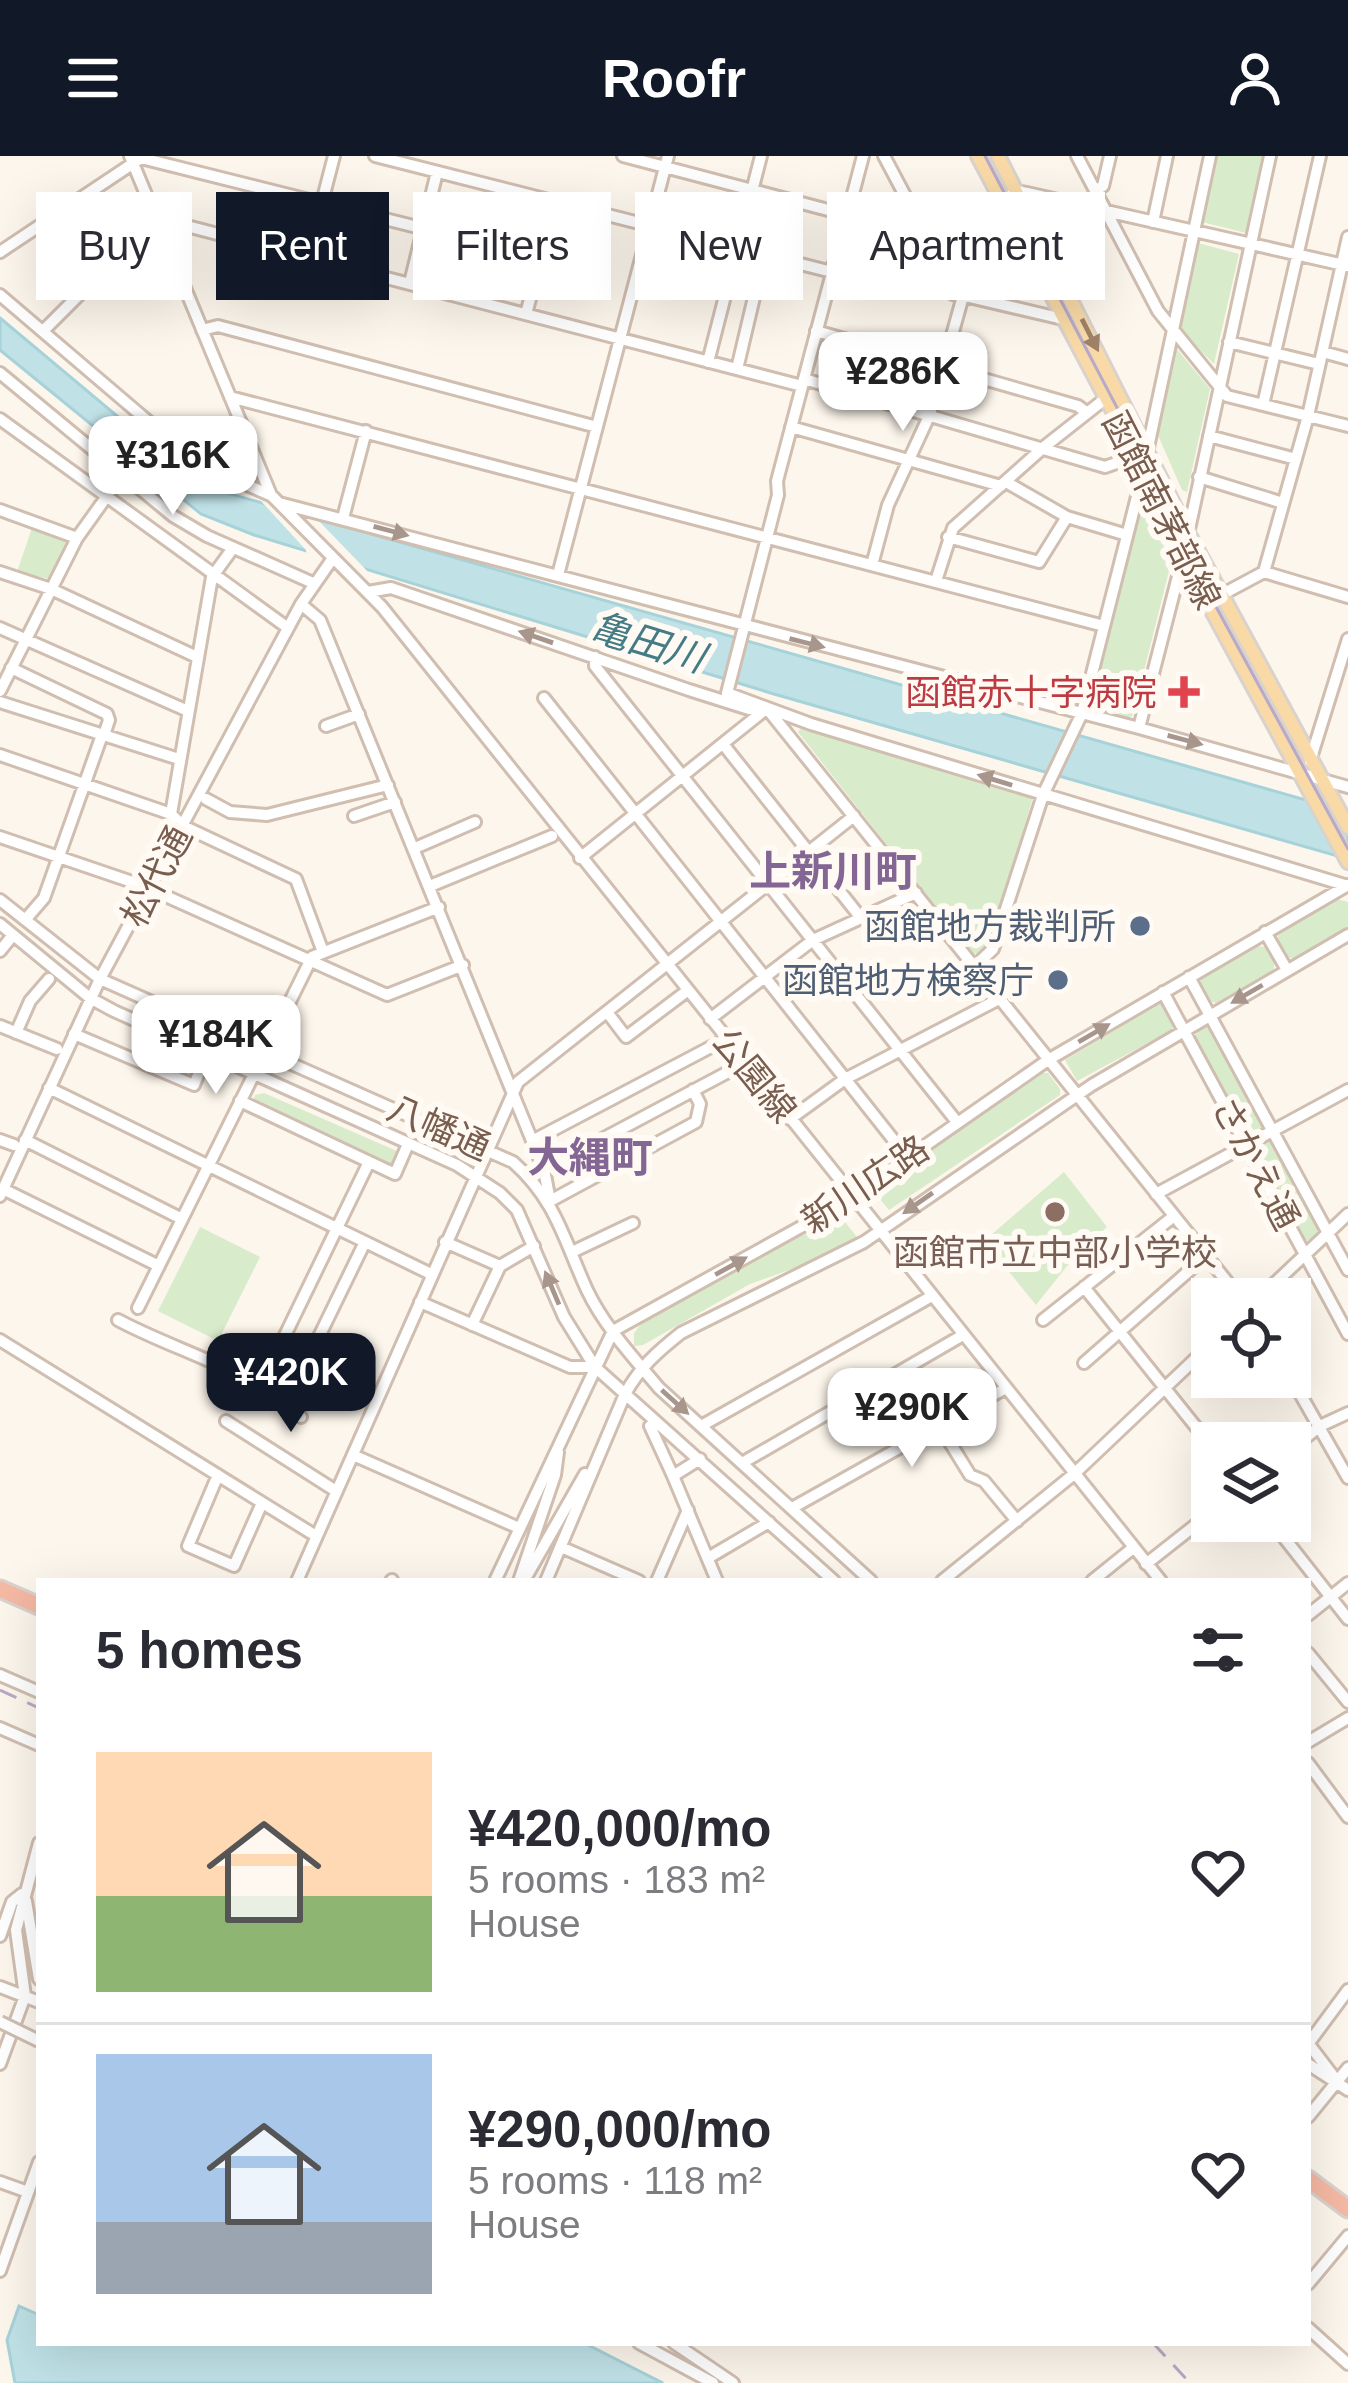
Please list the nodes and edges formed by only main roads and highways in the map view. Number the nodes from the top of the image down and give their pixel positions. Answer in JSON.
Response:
{"nodes":[{"id":1,"x":978,"y":156,"type":"edge"},
{"id":2,"x":998,"y":156,"type":"edge"},
{"id":3,"x":1112,"y":394,"type":"junction"},
{"id":4,"x":1142,"y":458,"type":"junction"},
{"id":5,"x":1348,"y":826,"type":"edge"},
{"id":6,"x":1348,"y":862,"type":"edge"},
{"id":7,"x":0,"y":1589,"type":"edge"},
{"id":8,"x":36,"y":1605,"type":"edge"},
{"id":9,"x":1311,"y":2182,"type":"edge"},
{"id":10,"x":1348,"y":2209,"type":"edge"}],
"edges":[{"from":1,"to":3,"type":"main road","name":"函館南茅部線"},
{"from":2,"to":3,"type":"main road","one_way":true},
{"from":3,"to":4,"type":"main road"},
{"from":4,"to":5,"type":"main road"},
{"from":4,"to":6,"type":"main road","name":"函館南茅部線"},
{"from":7,"to":8,"type":"highway"},
{"from":9,"to":10,"type":"highway"}]}
